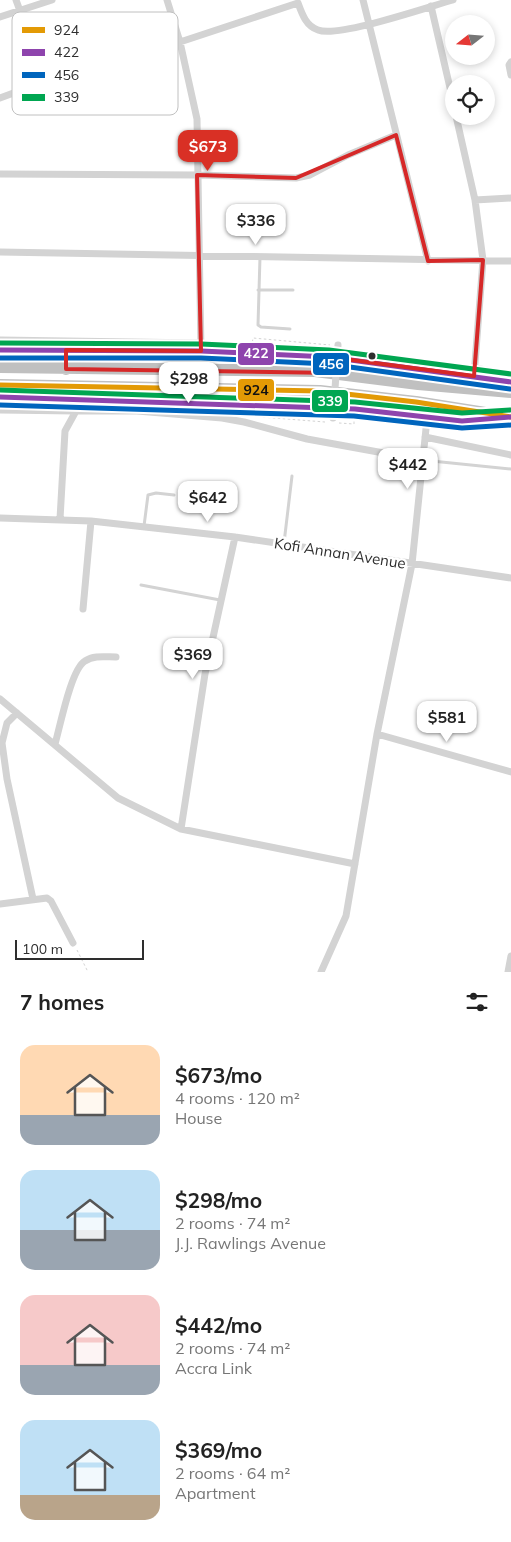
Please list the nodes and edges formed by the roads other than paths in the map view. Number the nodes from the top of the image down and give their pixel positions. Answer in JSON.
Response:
{"nodes":[{"id":1,"x":16,"y":0,"type":"edge"},
{"id":2,"x":52,"y":0,"type":"edge"},
{"id":3,"x":167,"y":0,"type":"edge"},
{"id":4,"x":363,"y":0,"type":"edge"},
{"id":5,"x":453,"y":0,"type":"edge"},
{"id":6,"x":298,"y":2,"type":"edge"},
{"id":7,"x":431,"y":6,"type":"junction"},
{"id":8,"x":19,"y":11,"type":"junction"},
{"id":9,"x":16,"y":12,"type":"edge"},
{"id":10,"x":171,"y":12,"type":"edge"},
{"id":11,"x":12,"y":13,"type":"edge"},
{"id":12,"x":0,"y":17,"type":"edge"},
{"id":13,"x":369,"y":24,"type":"junction"},
{"id":14,"x":178,"y":36,"type":"edge"},
{"id":15,"x":180,"y":42,"type":"junction"},
{"id":16,"x":511,"y":62,"type":"edge"},
{"id":17,"x":447,"y":75,"type":"edge"},
{"id":18,"x":511,"y":75,"type":"edge"},
{"id":19,"x":12,"y":94,"type":"edge"},
{"id":20,"x":0,"y":98,"type":"edge"},
{"id":21,"x":458,"y":125,"type":"edge"},
{"id":22,"x":396,"y":135,"type":"junction"},
{"id":23,"x":0,"y":174,"type":"edge"},
{"id":24,"x":197,"y":174,"type":"junction"},
{"id":25,"x":511,"y":198,"type":"edge"},
{"id":26,"x":475,"y":200,"type":"junction"},
{"id":27,"x":0,"y":252,"type":"edge"},
{"id":28,"x":200,"y":255,"type":"junction"},
{"id":29,"x":260,"y":257,"type":"junction"},
{"id":30,"x":483,"y":260,"type":"junction"},
{"id":31,"x":428,"y":261,"type":"junction"},
{"id":32,"x":511,"y":261,"type":"edge"},
{"id":33,"x":258,"y":290,"type":"junction"},
{"id":34,"x":293,"y":290,"type":"dead end"},
{"id":35,"x":290,"y":329,"type":"dead end"},
{"id":36,"x":0,"y":338,"type":"edge"},
{"id":37,"x":200,"y":341,"type":"junction"},
{"id":38,"x":338,"y":345,"type":"road end"},
{"id":39,"x":0,"y":350,"type":"edge"},
{"id":40,"x":66,"y":350,"type":"junction"},
{"id":41,"x":201,"y":351,"type":"junction"},
{"id":42,"x":0,"y":367,"type":"edge"},
{"id":43,"x":66,"y":369,"type":"junction"},
{"id":44,"x":474,"y":372,"type":"junction"},
{"id":45,"x":511,"y":375,"type":"edge"},
{"id":46,"x":511,"y":382,"type":"edge"},
{"id":47,"x":0,"y":384,"type":"edge"},
{"id":48,"x":70,"y":392,"type":"junction"},
{"id":49,"x":511,"y":392,"type":"edge"},
{"id":50,"x":0,"y":398,"type":"edge"},
{"id":51,"x":0,"y":410,"type":"edge"},
{"id":52,"x":76,"y":411,"type":"junction"},
{"id":53,"x":511,"y":417,"type":"edge"},
{"id":54,"x":427,"y":419,"type":"junction"},
{"id":55,"x":331,"y":421,"type":"road end"},
{"id":56,"x":425,"y":436,"type":"junction"},
{"id":57,"x":511,"y":455,"type":"edge"},
{"id":58,"x":422,"y":460,"type":"junction"},
{"id":59,"x":511,"y":469,"type":"edge"},
{"id":60,"x":292,"y":476,"type":"dead end"},
{"id":61,"x":174,"y":495,"type":"dead end"},
{"id":62,"x":0,"y":518,"type":"edge"},
{"id":63,"x":60,"y":519,"type":"junction"},
{"id":64,"x":91,"y":521,"type":"junction"},
{"id":65,"x":144,"y":526,"type":"junction"},
{"id":66,"x":235,"y":537,"type":"junction"},
{"id":67,"x":284,"y":544,"type":"junction"},
{"id":68,"x":412,"y":564,"type":"junction"},
{"id":69,"x":511,"y":578,"type":"edge"},
{"id":70,"x":141,"y":585,"type":"dead end"},
{"id":71,"x":221,"y":600,"type":"junction"},
{"id":72,"x":83,"y":609,"type":"dead end"},
{"id":73,"x":116,"y":657,"type":"dead end"},
{"id":74,"x":0,"y":699,"type":"edge"},
{"id":75,"x":17,"y":713,"type":"junction"},
{"id":76,"x":377,"y":734,"type":"junction"},
{"id":77,"x":55,"y":744,"type":"junction"},
{"id":78,"x":511,"y":772,"type":"edge"},
{"id":79,"x":181,"y":829,"type":"junction"},
{"id":80,"x":355,"y":864,"type":"junction"},
{"id":81,"x":33,"y":899,"type":"junction"},
{"id":82,"x":0,"y":904,"type":"edge"},
{"id":83,"x":73,"y":943,"type":"road end"},
{"id":84,"x":511,"y":956,"type":"edge"},
{"id":85,"x":321,"y":972,"type":"edge"},
{"id":86,"x":510,"y":972,"type":"edge"}],
"edges":[{"from":1,"to":8,"type":"street"},
{"from":2,"to":8,"type":"street"},
{"from":3,"to":10,"type":"street"},
{"from":4,"to":13,"type":"street"},
{"from":5,"to":7,"type":"street"},
{"from":6,"to":13,"type":"street"},
{"from":6,"to":15,"type":"street"},
{"from":7,"to":13,"type":"street"},
{"from":7,"to":17,"type":"street"},
{"from":8,"to":9,"type":"street"},
{"from":11,"to":12,"type":"street"},
{"from":13,"to":22,"type":"street"},
{"from":14,"to":15,"type":"street"},
{"from":15,"to":24,"type":"street"},
{"from":16,"to":18,"type":"street"},
{"from":19,"to":20,"type":"street"},
{"from":21,"to":26,"type":"street"},
{"from":22,"to":24,"type":"street"},
{"from":22,"to":31,"type":"street"},
{"from":23,"to":24,"type":"street"},
{"from":24,"to":28,"type":"street"},
{"from":25,"to":26,"type":"street"},
{"from":26,"to":30,"type":"street"},
{"from":27,"to":28,"type":"street"},
{"from":28,"to":29,"type":"street"},
{"from":28,"to":37,"type":"street"},
{"from":29,"to":31,"type":"street"},
{"from":29,"to":33,"type":"lane"},
{"from":30,"to":31,"type":"street"},
{"from":30,"to":32,"type":"street"},
{"from":30,"to":44,"type":"street"},
{"from":33,"to":34,"type":"lane"},
{"from":33,"to":35,"type":"lane"},
{"from":36,"to":37,"type":"lane"},
{"from":37,"to":41,"type":"street"},
{"from":38,"to":55,"type":"street","bridge":true},
{"from":39,"to":40,"type":"street"},
{"from":40,"to":41,"type":"street"},
{"from":40,"to":43,"type":"highway"},
{"from":41,"to":44,"type":"street"},
{"from":42,"to":43,"type":"highway"},
{"from":43,"to":49,"type":"highway"},
{"from":44,"to":45,"type":"street"},
{"from":44,"to":46,"type":"street"},
{"from":47,"to":48,"type":"highway"},
{"from":48,"to":50,"type":"street"},
{"from":48,"to":53,"type":"highway"},
{"from":48,"to":54,"type":"street"},
{"from":51,"to":52,"type":"street"},
{"from":52,"to":58,"type":"street"},
{"from":52,"to":63,"type":"street"},
{"from":53,"to":54,"type":"street"},
{"from":54,"to":56,"type":"street"},
{"from":56,"to":57,"type":"street"},
{"from":56,"to":58,"type":"street"},
{"from":58,"to":59,"type":"lane"},
{"from":58,"to":68,"type":"street"},
{"from":60,"to":67,"type":"lane"},
{"from":61,"to":65,"type":"lane"},
{"from":62,"to":63,"type":"street","name":"Kofi Annan Avenue"},
{"from":63,"to":64,"type":"street","name":"Kofi Annan Avenue"},
{"from":64,"to":65,"type":"street","name":"Kofi Annan Avenue"},
{"from":64,"to":72,"type":"street"},
{"from":65,"to":66,"type":"street","name":"Kofi Annan Avenue"},
{"from":66,"to":67,"type":"street","name":"Kofi Annan Avenue"},
{"from":66,"to":71,"type":"street"},
{"from":67,"to":68,"type":"street","name":"Kofi Annan Avenue"},
{"from":68,"to":69,"type":"street"},
{"from":68,"to":76,"type":"street","name":"Kofi Annan Avenue"},
{"from":70,"to":71,"type":"lane"},
{"from":71,"to":79,"type":"street"},
{"from":73,"to":77,"type":"street"},
{"from":74,"to":75,"type":"street"},
{"from":75,"to":77,"type":"street"},
{"from":75,"to":81,"type":"street"},
{"from":76,"to":78,"type":"street"},
{"from":76,"to":80,"type":"street","name":"Kofi Annan Avenue"},
{"from":77,"to":79,"type":"street"},
{"from":79,"to":80,"type":"street"},
{"from":80,"to":85,"type":"street","name":"Kofi Annan Avenue"},
{"from":81,"to":82,"type":"street"},
{"from":81,"to":83,"type":"street"},
{"from":84,"to":86,"type":"street"}]}
